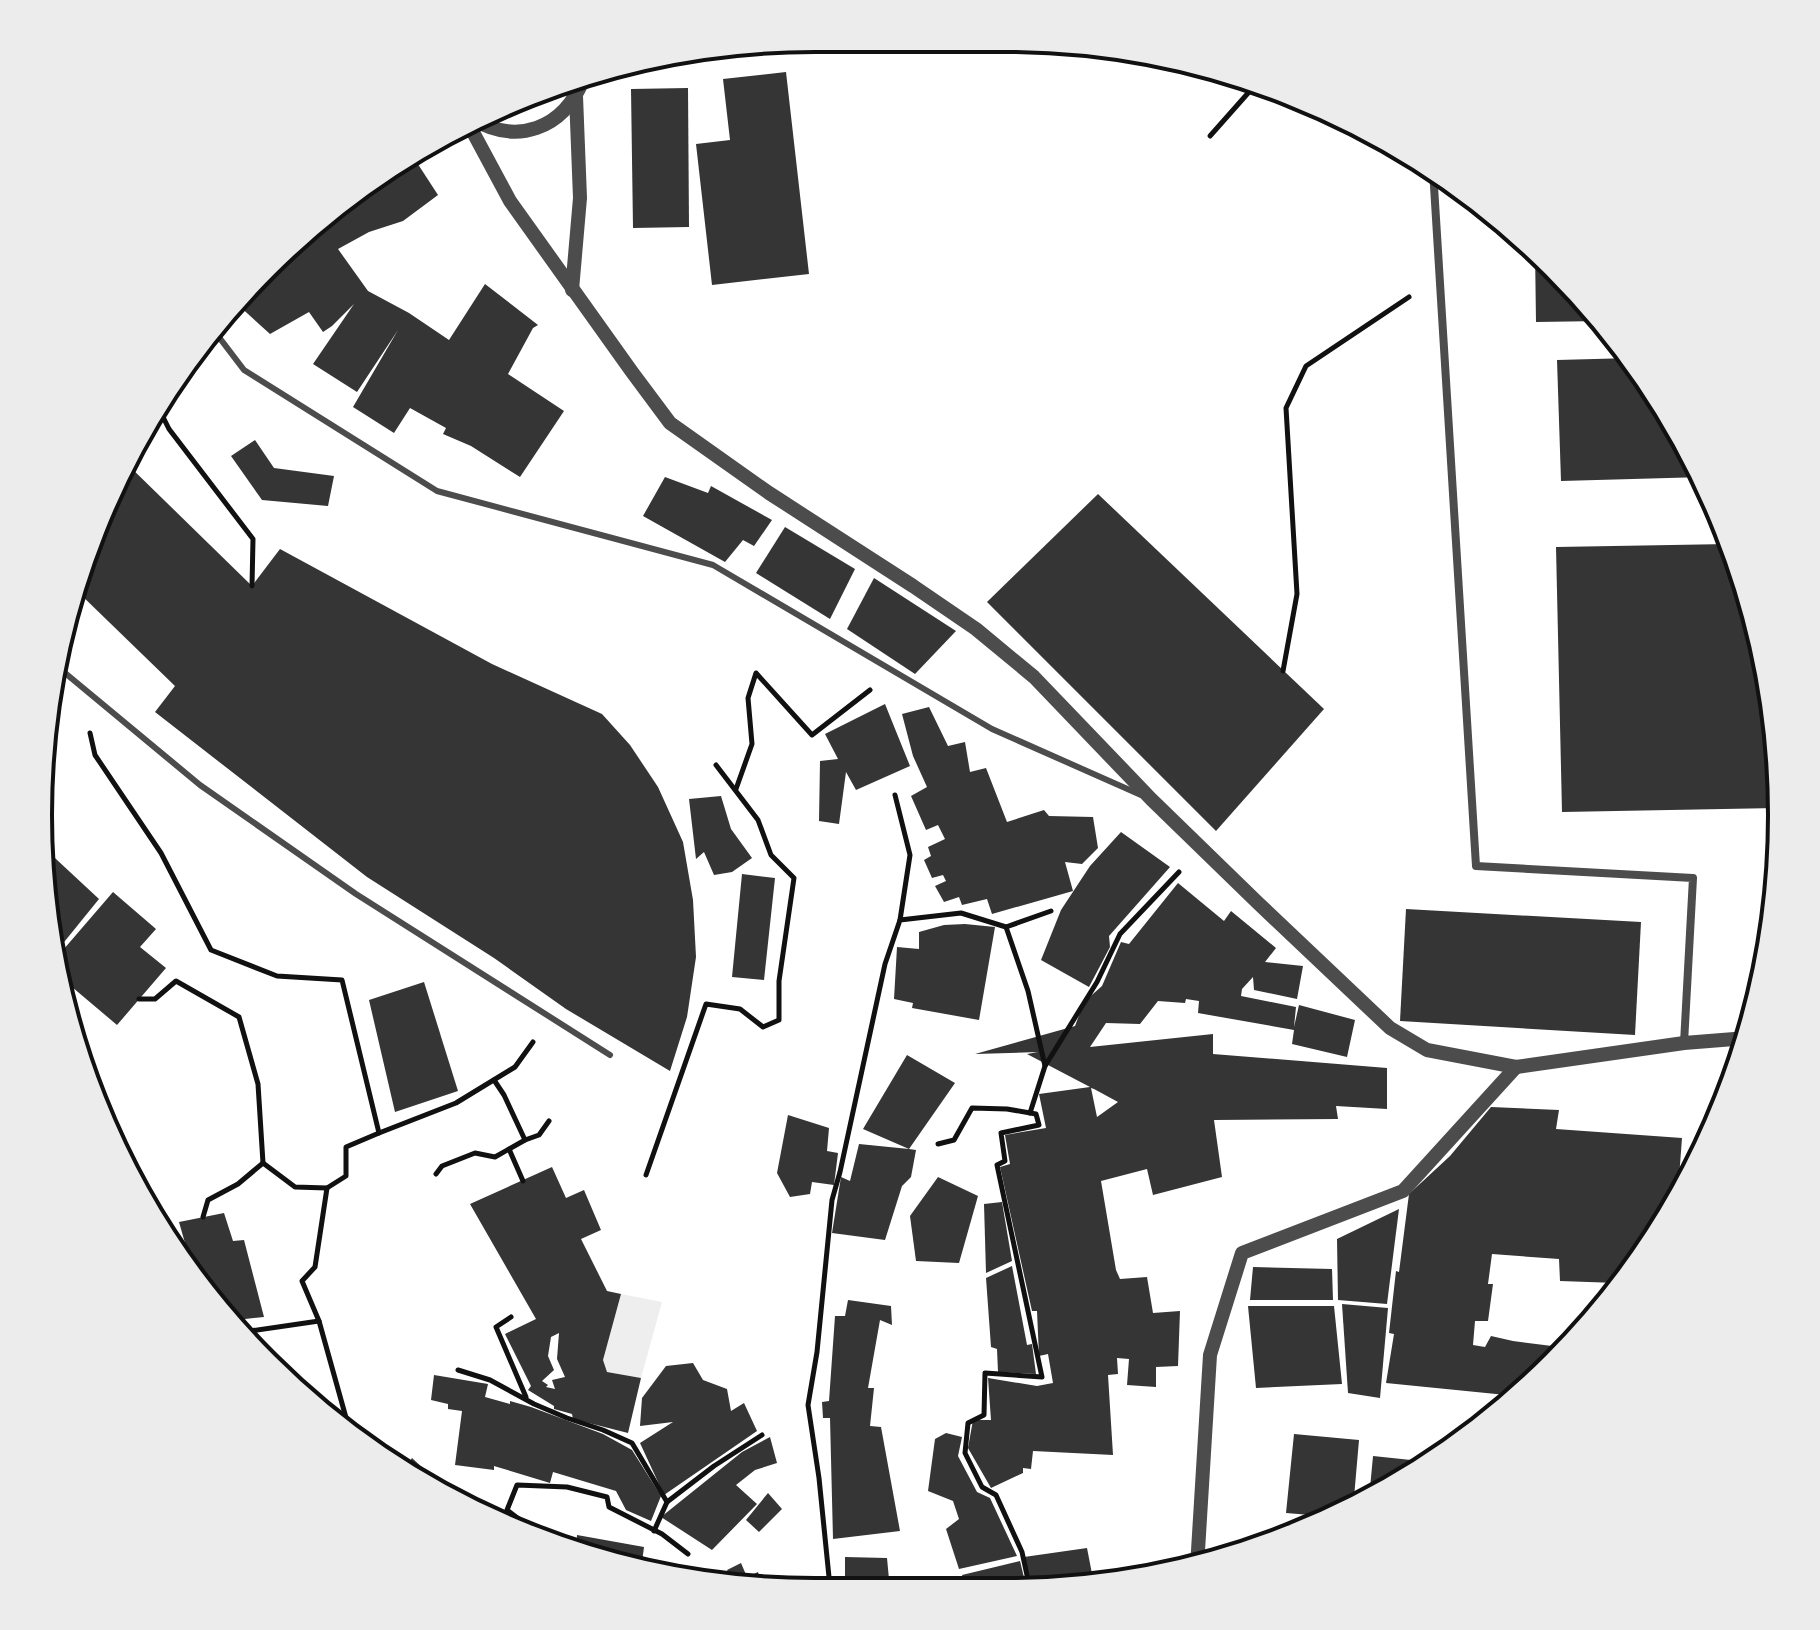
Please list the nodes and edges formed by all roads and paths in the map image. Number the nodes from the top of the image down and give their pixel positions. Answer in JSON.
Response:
{"nodes":[{"id":1,"x":579,"y":89,"type":"edge"},
{"id":2,"x":1249,"y":92,"type":"edge"},
{"id":3,"x":576,"y":96,"type":"junction"},
{"id":4,"x":486,"y":127,"type":"edge"},
{"id":5,"x":475,"y":132,"type":"edge"},
{"id":6,"x":1210,"y":136,"type":"dead end"},
{"id":7,"x":1434,"y":184,"type":"edge"},
{"id":8,"x":1439,"y":277,"type":"junction"},
{"id":9,"x":572,"y":290,"type":"junction"},
{"id":10,"x":220,"y":338,"type":"edge"},
{"id":11,"x":164,"y":418,"type":"edge"},
{"id":12,"x":252,"y":586,"type":"dead end"},
{"id":13,"x":894,"y":670,"type":"junction"},
{"id":14,"x":1283,"y":671,"type":"dead end"},
{"id":15,"x":66,"y":673,"type":"edge"},
{"id":16,"x":80,"y":685,"type":"junction"},
{"id":17,"x":716,"y":765,"type":"dead end"},
{"id":18,"x":735,"y":790,"type":"junction"},
{"id":19,"x":895,"y":795,"type":"dead end"},
{"id":20,"x":1151,"y":799,"type":"junction"},
{"id":21,"x":1201,"y":848,"type":"junction"},
{"id":22,"x":1051,"y":911,"type":"dead end"},
{"id":23,"x":900,"y":920,"type":"junction"},
{"id":24,"x":1006,"y":927,"type":"junction"},
{"id":25,"x":139,"y":999,"type":"dead end"},
{"id":26,"x":551,"y":1017,"type":"junction"},
{"id":27,"x":1734,"y":1039,"type":"edge"},
{"id":28,"x":1684,"y":1043,"type":"junction"},
{"id":29,"x":610,"y":1055,"type":"dead end"},
{"id":30,"x":1045,"y":1066,"type":"junction"},
{"id":31,"x":1516,"y":1067,"type":"junction"},
{"id":32,"x":494,"y":1080,"type":"junction"},
{"id":33,"x":1030,"y":1113,"type":"junction"},
{"id":34,"x":549,"y":1121,"type":"dead end"},
{"id":35,"x":379,"y":1133,"type":"junction"},
{"id":36,"x":525,"y":1140,"type":"junction"},
{"id":37,"x":938,"y":1144,"type":"dead end"},
{"id":38,"x":509,"y":1149,"type":"junction"},
{"id":39,"x":263,"y":1163,"type":"junction"},
{"id":40,"x":436,"y":1174,"type":"dead end"},
{"id":41,"x":646,"y":1175,"type":"dead end"},
{"id":42,"x":523,"y":1181,"type":"dead end"},
{"id":43,"x":327,"y":1188,"type":"junction"},
{"id":44,"x":203,"y":1217,"type":"dead end"},
{"id":45,"x":511,"y":1317,"type":"dead end"},
{"id":46,"x":319,"y":1321,"type":"junction"},
{"id":47,"x":253,"y":1331,"type":"edge"},
{"id":48,"x":458,"y":1370,"type":"dead end"},
{"id":49,"x":526,"y":1398,"type":"junction"},
{"id":50,"x":345,"y":1416,"type":"edge"},
{"id":51,"x":762,"y":1435,"type":"dead end"},
{"id":52,"x":667,"y":1502,"type":"junction"},
{"id":53,"x":515,"y":1516,"type":"edge"},
{"id":54,"x":654,"y":1531,"type":"junction"},
{"id":55,"x":1198,"y":1553,"type":"edge"},
{"id":56,"x":688,"y":1554,"type":"dead end"},
{"id":57,"x":1027,"y":1577,"type":"edge"},
{"id":58,"x":828,"y":1578,"type":"edge"}],
"edges":[{"from":1,"to":3,"type":"street"},
{"from":2,"to":6,"type":"path"},
{"from":3,"to":4,"type":"street"},
{"from":3,"to":9,"type":"street"},
{"from":5,"to":9,"type":"street"},
{"from":7,"to":8,"type":"street"},
{"from":8,"to":14,"type":"path"},
{"from":8,"to":28,"type":"street"},
{"from":9,"to":20,"type":"street"},
{"from":10,"to":13,"type":"lane"},
{"from":11,"to":12,"type":"path"},
{"from":13,"to":18,"type":"path"},
{"from":13,"to":20,"type":"lane"},
{"from":15,"to":16,"type":"lane"},
{"from":16,"to":26,"type":"lane"},
{"from":16,"to":35,"type":"path"},
{"from":17,"to":18,"type":"path"},
{"from":18,"to":41,"type":"path"},
{"from":19,"to":23,"type":"path"},
{"from":20,"to":21,"type":"street"},
{"from":21,"to":30,"type":"path"},
{"from":21,"to":31,"type":"street"},
{"from":22,"to":24,"type":"path"},
{"from":23,"to":24,"type":"path"},
{"from":23,"to":58,"type":"path"},
{"from":24,"to":30,"type":"path"},
{"from":25,"to":39,"type":"path"},
{"from":26,"to":29,"type":"lane"},
{"from":26,"to":32,"type":"path"},
{"from":27,"to":28,"type":"street"},
{"from":28,"to":31,"type":"street"},
{"from":30,"to":33,"type":"path"},
{"from":31,"to":55,"type":"street"},
{"from":32,"to":35,"type":"path"},
{"from":32,"to":36,"type":"path"},
{"from":33,"to":37,"type":"path"},
{"from":33,"to":57,"type":"path"},
{"from":34,"to":36,"type":"path"},
{"from":35,"to":43,"type":"path"},
{"from":36,"to":38,"type":"path"},
{"from":38,"to":40,"type":"path"},
{"from":38,"to":42,"type":"path"},
{"from":39,"to":43,"type":"path"},
{"from":39,"to":44,"type":"path"},
{"from":43,"to":46,"type":"path"},
{"from":45,"to":49,"type":"path"},
{"from":46,"to":47,"type":"path"},
{"from":46,"to":50,"type":"path"},
{"from":48,"to":49,"type":"path"},
{"from":49,"to":52,"type":"path"},
{"from":51,"to":52,"type":"path"},
{"from":52,"to":54,"type":"path"},
{"from":53,"to":54,"type":"path"},
{"from":54,"to":56,"type":"path"}]}
